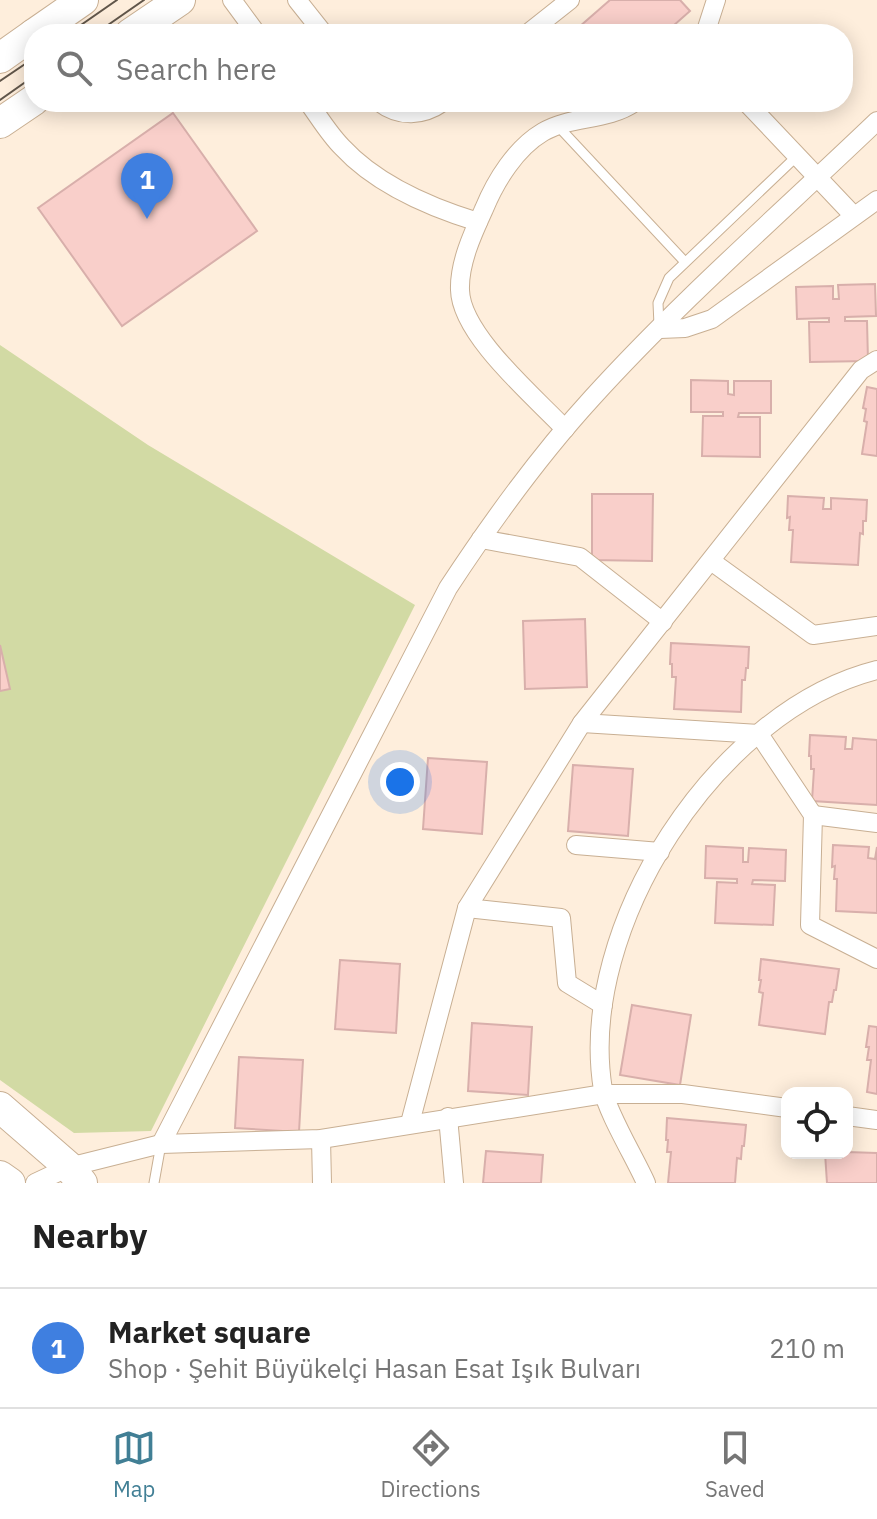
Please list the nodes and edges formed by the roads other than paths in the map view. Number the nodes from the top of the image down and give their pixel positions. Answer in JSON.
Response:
{"nodes":[{"id":1,"x":83,"y":0,"type":"edge"},
{"id":2,"x":180,"y":0,"type":"edge"},
{"id":3,"x":232,"y":0,"type":"edge"},
{"id":4,"x":570,"y":0,"type":"edge"},
{"id":5,"x":716,"y":0,"type":"edge"},
{"id":6,"x":300,"y":1,"type":"edge"},
{"id":7,"x":48,"y":24,"type":"edge"},
{"id":8,"x":145,"y":24,"type":"edge"},
{"id":9,"x":250,"y":24,"type":"edge"},
{"id":10,"x":317,"y":24,"type":"edge"},
{"id":11,"x":540,"y":24,"type":"edge"},
{"id":12,"x":708,"y":24,"type":"edge"},
{"id":13,"x":24,"y":41,"type":"edge"},
{"id":14,"x":0,"y":58,"type":"edge"},
{"id":15,"x":24,"y":107,"type":"edge"},
{"id":16,"x":315,"y":112,"type":"edge"},
{"id":17,"x":397,"y":112,"type":"edge"},
{"id":18,"x":420,"y":112,"type":"edge"},
{"id":19,"x":614,"y":112,"type":"edge"},
{"id":20,"x":755,"y":112,"type":"edge"},
{"id":21,"x":877,"y":121,"type":"edge"},
{"id":22,"x":0,"y":123,"type":"edge"},
{"id":23,"x":557,"y":125,"type":"junction"},
{"id":24,"x":797,"y":156,"type":"junction"},
{"id":25,"x":818,"y":178,"type":"junction"},
{"id":26,"x":877,"y":200,"type":"edge"},
{"id":27,"x":854,"y":216,"type":"junction"},
{"id":28,"x":478,"y":222,"type":"junction"},
{"id":29,"x":685,"y":262,"type":"junction"},
{"id":30,"x":660,"y":329,"type":"junction"},
{"id":31,"x":877,"y":360,"type":"edge"},
{"id":32,"x":565,"y":429,"type":"junction"},
{"id":33,"x":481,"y":539,"type":"junction"},
{"id":34,"x":711,"y":561,"type":"junction"},
{"id":35,"x":663,"y":622,"type":"junction"},
{"id":36,"x":877,"y":626,"type":"edge"},
{"id":37,"x":877,"y":670,"type":"edge"},
{"id":38,"x":582,"y":723,"type":"junction"},
{"id":39,"x":759,"y":734,"type":"junction"},
{"id":40,"x":813,"y":815,"type":"junction"},
{"id":41,"x":877,"y":823,"type":"edge"},
{"id":42,"x":576,"y":845,"type":"dead end"},
{"id":43,"x":660,"y":852,"type":"junction"},
{"id":44,"x":467,"y":908,"type":"junction"},
{"id":45,"x":877,"y":959,"type":"edge"},
{"id":46,"x":603,"y":1005,"type":"junction"},
{"id":47,"x":604,"y":1094,"type":"junction"},
{"id":48,"x":0,"y":1107,"type":"edge"},
{"id":49,"x":781,"y":1107,"type":"edge"},
{"id":50,"x":448,"y":1117,"type":"junction"},
{"id":51,"x":853,"y":1117,"type":"edge"},
{"id":52,"x":877,"y":1120,"type":"edge"},
{"id":53,"x":410,"y":1123,"type":"junction"},
{"id":54,"x":321,"y":1139,"type":"junction"},
{"id":55,"x":161,"y":1144,"type":"junction"},
{"id":56,"x":76,"y":1175,"type":"edge"},
{"id":57,"x":0,"y":1176,"type":"edge"},
{"id":58,"x":10,"y":1183,"type":"edge"},
{"id":59,"x":35,"y":1183,"type":"edge"},
{"id":60,"x":154,"y":1183,"type":"edge"},
{"id":61,"x":322,"y":1183,"type":"edge"},
{"id":62,"x":454,"y":1183,"type":"edge"},
{"id":63,"x":646,"y":1183,"type":"edge"}],
"edges":[{"from":1,"to":7,"type":"main road"},
{"from":2,"to":8,"type":"main road"},
{"from":3,"to":9,"type":"street"},
{"from":4,"to":11,"type":"street"},
{"from":5,"to":12,"type":"street"},
{"from":6,"to":10,"type":"street"},
{"from":13,"to":14,"type":"main road"},
{"from":15,"to":22,"type":"main road"},
{"from":16,"to":28,"type":"street"},
{"from":17,"to":18,"type":"street"},
{"from":19,"to":23,"type":"street"},
{"from":20,"to":24,"type":"street"},
{"from":21,"to":25,"type":"street"},
{"from":23,"to":28,"type":"street"},
{"from":23,"to":29,"type":"lane"},
{"from":24,"to":25,"type":"street"},
{"from":24,"to":29,"type":"lane"},
{"from":25,"to":27,"type":"street"},
{"from":25,"to":30,"type":"street"},
{"from":26,"to":27,"type":"street"},
{"from":27,"to":30,"type":"street"},
{"from":28,"to":32,"type":"street"},
{"from":29,"to":30,"type":"lane"},
{"from":30,"to":32,"type":"street"},
{"from":31,"to":34,"type":"street"},
{"from":32,"to":33,"type":"street"},
{"from":33,"to":35,"type":"street"},
{"from":33,"to":55,"type":"street"},
{"from":34,"to":35,"type":"street"},
{"from":34,"to":36,"type":"street"},
{"from":35,"to":38,"type":"street"},
{"from":37,"to":39,"type":"street"},
{"from":38,"to":39,"type":"street"},
{"from":38,"to":44,"type":"street"},
{"from":39,"to":40,"type":"street"},
{"from":39,"to":43,"type":"street"},
{"from":40,"to":41,"type":"street"},
{"from":40,"to":45,"type":"street"},
{"from":42,"to":43,"type":"street"},
{"from":43,"to":46,"type":"street"},
{"from":44,"to":46,"type":"street"},
{"from":44,"to":53,"type":"street"},
{"from":46,"to":47,"type":"street"},
{"from":47,"to":49,"type":"street"},
{"from":47,"to":50,"type":"street"},
{"from":47,"to":63,"type":"street"},
{"from":48,"to":56,"type":"main road"},
{"from":50,"to":53,"type":"street"},
{"from":50,"to":62,"type":"street"},
{"from":51,"to":52,"type":"street"},
{"from":53,"to":54,"type":"street"},
{"from":54,"to":55,"type":"street"},
{"from":54,"to":61,"type":"street"},
{"from":55,"to":56,"type":"street"},
{"from":55,"to":60,"type":"lane"},
{"from":56,"to":59,"type":"street"},
{"from":57,"to":58,"type":"main road"}]}
